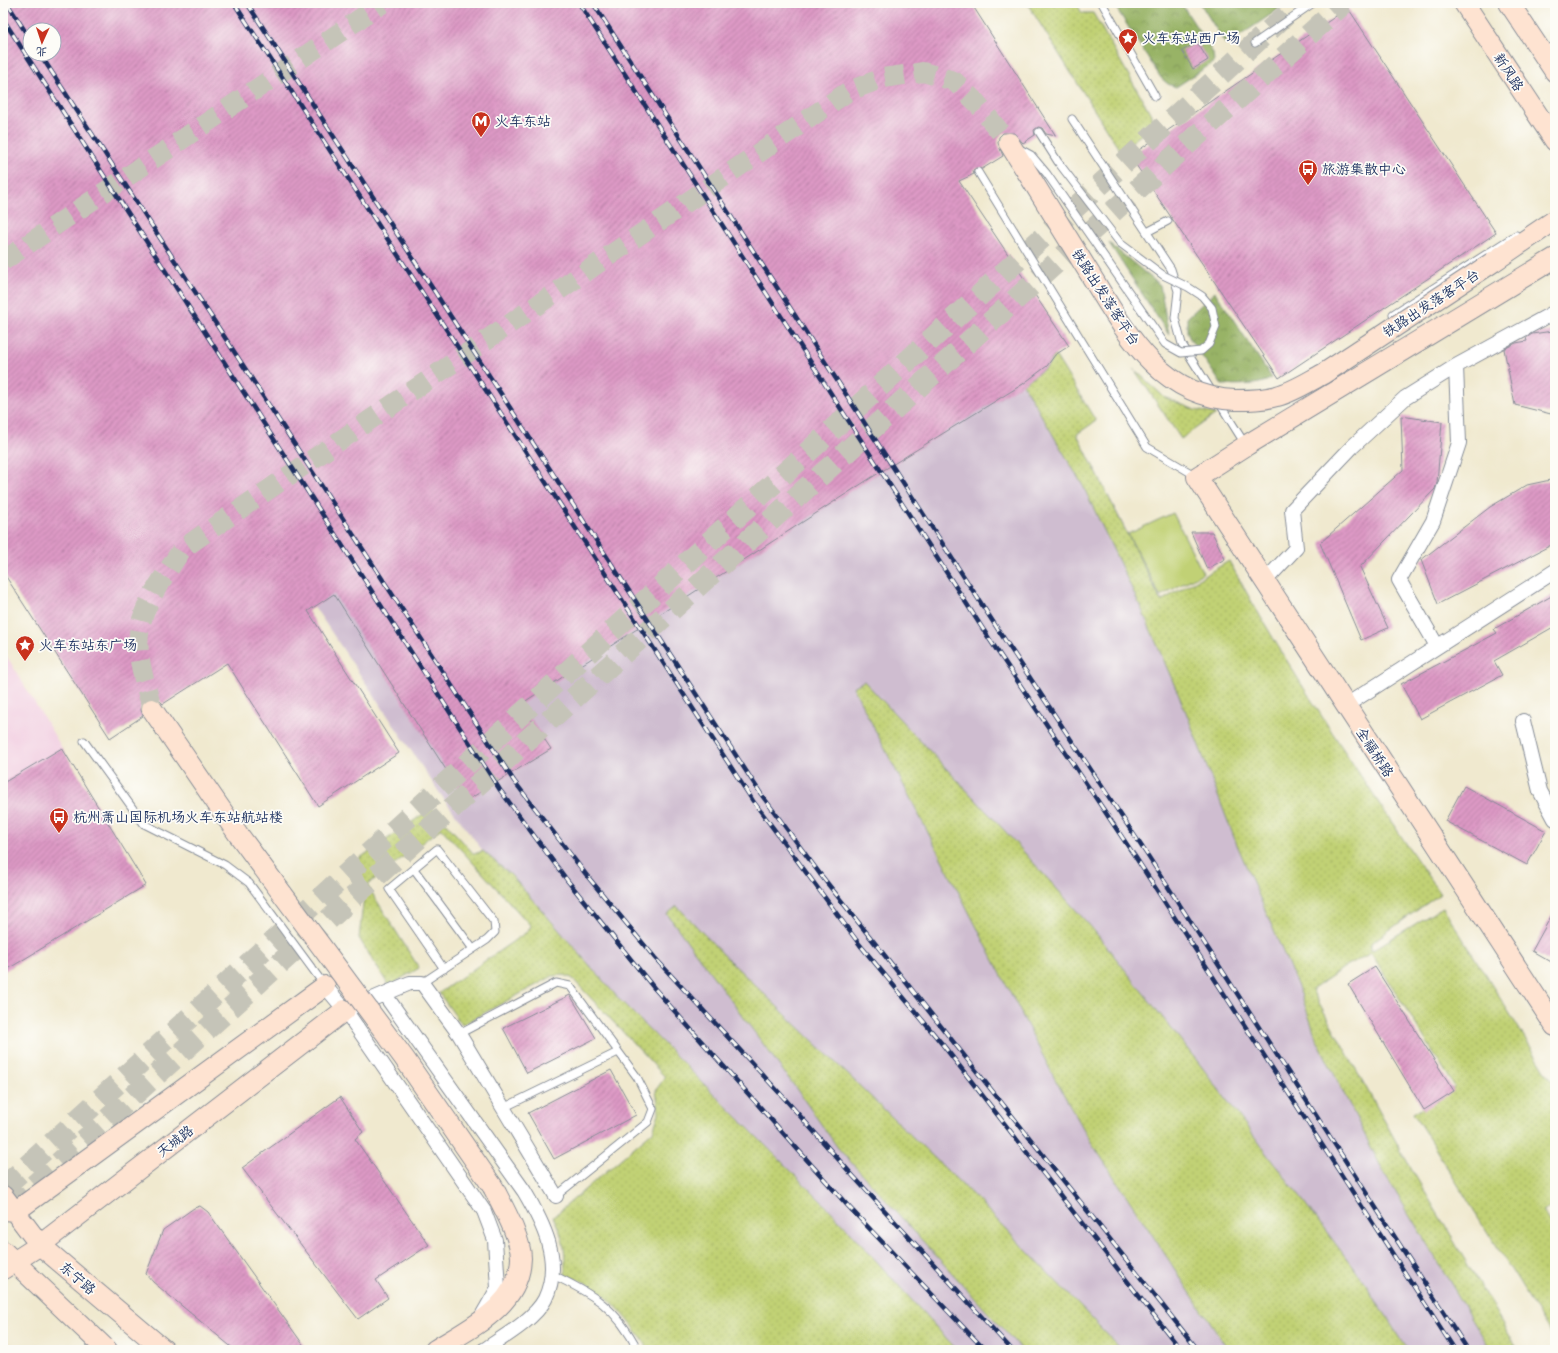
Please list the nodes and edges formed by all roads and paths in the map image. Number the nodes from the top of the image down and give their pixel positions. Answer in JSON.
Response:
{"nodes":[{"id":1,"x":1102,"y":3,"type":"edge"},
{"id":2,"x":1313,"y":3,"type":"edge"},
{"id":3,"x":1464,"y":3,"type":"edge"},
{"id":4,"x":1509,"y":3,"type":"edge"},
{"id":5,"x":1255,"y":43,"type":"dead end"},
{"id":6,"x":1549,"y":50,"type":"edge"},
{"id":7,"x":1555,"y":72,"type":"edge"},
{"id":8,"x":1155,"y":96,"type":"dead end"},
{"id":9,"x":1072,"y":119,"type":"dead end"},
{"id":10,"x":1039,"y":132,"type":"dead end"},
{"id":11,"x":1555,"y":141,"type":"edge"},
{"id":12,"x":1008,"y":143,"type":"joint"},
{"id":13,"x":978,"y":172,"type":"dead end"},
{"id":14,"x":1555,"y":214,"type":"edge"},
{"id":15,"x":1555,"y":220,"type":"edge"},
{"id":16,"x":1168,"y":221,"type":"dead end"},
{"id":17,"x":1147,"y":232,"type":"junction"},
{"id":18,"x":1555,"y":258,"type":"edge"},
{"id":19,"x":1555,"y":312,"type":"edge"},
{"id":20,"x":1393,"y":314,"type":"dead end"},
{"id":21,"x":1456,"y":366,"type":"junction"},
{"id":22,"x":1247,"y":446,"type":"junction"},
{"id":23,"x":1198,"y":477,"type":"junction"},
{"id":24,"x":1555,"y":571,"type":"edge"},
{"id":25,"x":1265,"y":581,"type":"junction"},
{"id":26,"x":1437,"y":646,"type":"junction"},
{"id":27,"x":1345,"y":706,"type":"junction"},
{"id":28,"x":152,"y":709,"type":"tunnel mouth"},
{"id":29,"x":1523,"y":722,"type":"dead end"},
{"id":30,"x":84,"y":741,"type":"dead end"},
{"id":31,"x":1555,"y":819,"type":"edge"},
{"id":32,"x":414,"y":869,"type":"junction"},
{"id":33,"x":473,"y":949,"type":"junction"},
{"id":34,"x":444,"y":969,"type":"junction"},
{"id":35,"x":422,"y":983,"type":"junction"},
{"id":36,"x":325,"y":986,"type":"junction"},
{"id":37,"x":385,"y":995,"type":"junction"},
{"id":38,"x":345,"y":1010,"type":"junction"},
{"id":39,"x":1555,"y":1026,"type":"edge"},
{"id":40,"x":459,"y":1034,"type":"junction"},
{"id":41,"x":618,"y":1052,"type":"junction"},
{"id":42,"x":503,"y":1108,"type":"junction"},
{"id":43,"x":3,"y":1196,"type":"edge"},
{"id":44,"x":556,"y":1196,"type":"joint"},
{"id":45,"x":10,"y":1211,"type":"edge"},
{"id":46,"x":40,"y":1245,"type":"junction"},
{"id":47,"x":7,"y":1261,"type":"edge"},
{"id":48,"x":551,"y":1274,"type":"junction"},
{"id":49,"x":478,"y":1323,"type":"junction"},
{"id":50,"x":107,"y":1350,"type":"edge"},
{"id":51,"x":164,"y":1350,"type":"edge"},
{"id":52,"x":435,"y":1350,"type":"edge"},
{"id":53,"x":484,"y":1350,"type":"edge"},
{"id":54,"x":638,"y":1350,"type":"edge"}],
"edges":[{"from":1,"to":8,"type":"lane"},
{"from":2,"to":5,"type":"lane"},
{"from":3,"to":11,"type":"main road","name":"新风路"},
{"from":4,"to":6,"type":"main road"},
{"from":6,"to":7,"type":"main road"},
{"from":9,"to":17,"type":"lane"},
{"from":10,"to":12,"type":"lane","bridge":true},
{"from":12,"to":15,"type":"main road","name":"铁路出发落客平台","bridge":true},
{"from":13,"to":23,"type":"lane"},
{"from":14,"to":20,"type":"lane"},
{"from":16,"to":17,"type":"lane"},
{"from":17,"to":22,"type":"lane"},
{"from":18,"to":22,"type":"main road"},
{"from":19,"to":21,"type":"street"},
{"from":21,"to":25,"type":"street"},
{"from":21,"to":26,"type":"street"},
{"from":22,"to":23,"type":"main road"},
{"from":23,"to":25,"type":"main road","name":"全福桥路"},
{"from":24,"to":26,"type":"street"},
{"from":25,"to":27,"type":"main road","name":"全福桥路"},
{"from":26,"to":27,"type":"street"},
{"from":27,"to":39,"type":"main road","name":"全福桥路"},
{"from":28,"to":49,"type":"main road","bridge":true},
{"from":29,"to":31,"type":"street"},
{"from":30,"to":36,"type":"lane"},
{"from":32,"to":33,"type":"lane"},
{"from":32,"to":33,"type":"lane"},
{"from":32,"to":34,"type":"lane"},
{"from":33,"to":34,"type":"lane"},
{"from":34,"to":35,"type":"lane"},
{"from":35,"to":37,"type":"street"},
{"from":35,"to":40,"type":"street"},
{"from":36,"to":38,"type":"street"},
{"from":36,"to":45,"type":"main road"},
{"from":37,"to":38,"type":"street"},
{"from":37,"to":48,"type":"street"},
{"from":38,"to":46,"type":"main road","name":"天城路"},
{"from":38,"to":49,"type":"street"},
{"from":40,"to":41,"type":"lane"},
{"from":40,"to":42,"type":"street"},
{"from":41,"to":42,"type":"lane"},
{"from":41,"to":44,"type":"lane"},
{"from":42,"to":44,"type":"street"},
{"from":43,"to":45,"type":"main road","name":"东宁路"},
{"from":45,"to":46,"type":"main road","name":"东宁路"},
{"from":46,"to":47,"type":"main road","name":"天城路"},
{"from":46,"to":51,"type":"main road","name":"东宁路"},
{"from":47,"to":50,"type":"main road"},
{"from":48,"to":53,"type":"street"},
{"from":48,"to":54,"type":"lane"},
{"from":49,"to":52,"type":"main road"}]}
